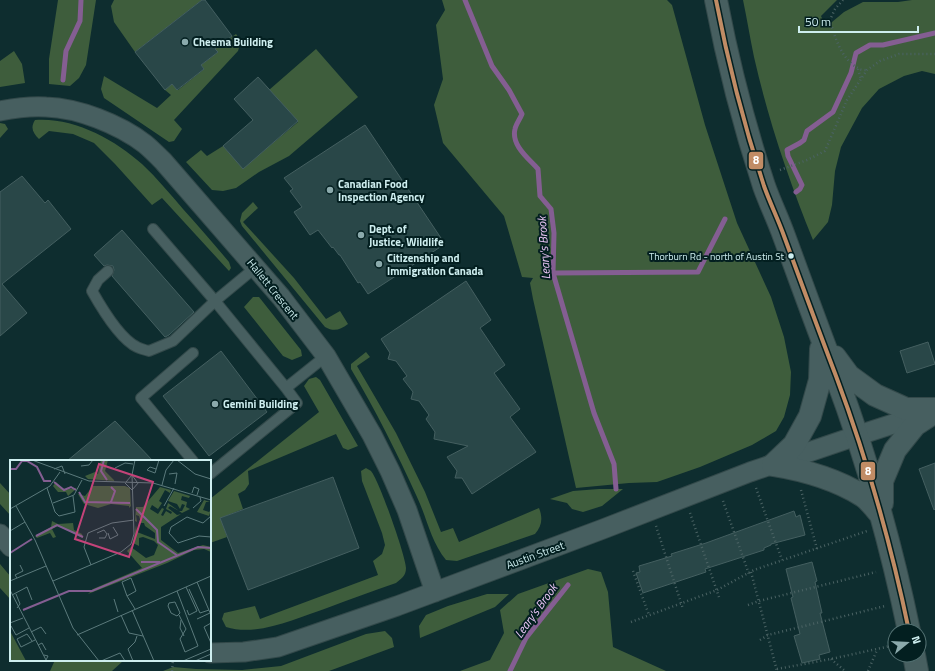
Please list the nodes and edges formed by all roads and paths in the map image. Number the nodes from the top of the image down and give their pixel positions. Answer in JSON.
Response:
{"nodes":[{"id":1,"x":716,"y":0,"type":"edge"},
{"id":2,"x":842,"y":0,"type":"edge"},
{"id":3,"x":935,"y":54,"type":"edge"},
{"id":4,"x":858,"y":69,"type":"junction"},
{"id":5,"x":867,"y":70,"type":"junction"},
{"id":6,"x":861,"y":79,"type":"junction"},
{"id":7,"x":0,"y":111,"type":"edge"},
{"id":8,"x":780,"y":170,"type":"dead end"},
{"id":9,"x":153,"y":229,"type":"dead end"},
{"id":10,"x":256,"y":267,"type":"junction"},
{"id":11,"x":108,"y":271,"type":"dead end"},
{"id":12,"x":215,"y":301,"type":"junction"},
{"id":13,"x":821,"y":338,"type":"junction"},
{"id":14,"x":193,"y":353,"type":"dead end"},
{"id":15,"x":326,"y":356,"type":"junction"},
{"id":16,"x":286,"y":388,"type":"junction"},
{"id":17,"x":935,"y":410,"type":"edge"},
{"id":18,"x":856,"y":436,"type":"junction"},
{"id":19,"x":192,"y":460,"type":"edge"},
{"id":20,"x":773,"y":465,"type":"junction"},
{"id":21,"x":796,"y":469,"type":"junction"},
{"id":22,"x":750,"y":472,"type":"junction"},
{"id":23,"x":211,"y":473,"type":"edge"},
{"id":24,"x":717,"y":485,"type":"junction"},
{"id":25,"x":684,"y":497,"type":"junction"},
{"id":26,"x":650,"y":510,"type":"junction"},
{"id":27,"x":883,"y":520,"type":"junction"},
{"id":28,"x":0,"y":534,"type":"edge"},
{"id":29,"x":10,"y":546,"type":"edge"},
{"id":30,"x":818,"y":549,"type":"junction"},
{"id":31,"x":782,"y":560,"type":"junction"},
{"id":32,"x":894,"y":567,"type":"junction"},
{"id":33,"x":633,"y":571,"type":"dead end"},
{"id":34,"x":750,"y":573,"type":"junction"},
{"id":35,"x":717,"y":590,"type":"junction"},
{"id":36,"x":435,"y":592,"type":"junction"},
{"id":37,"x":719,"y":597,"type":"dead end"},
{"id":38,"x":759,"y":601,"type":"junction"},
{"id":39,"x":903,"y":602,"type":"junction"},
{"id":40,"x":681,"y":603,"type":"junction"},
{"id":41,"x":748,"y":605,"type":"dead end"},
{"id":42,"x":683,"y":609,"type":"dead end"},
{"id":43,"x":650,"y":615,"type":"junction"},
{"id":44,"x":631,"y":622,"type":"dead end"},
{"id":45,"x":907,"y":623,"type":"edge"},
{"id":46,"x":768,"y":635,"type":"junction"},
{"id":47,"x":760,"y":640,"type":"dead end"},
{"id":48,"x":887,"y":647,"type":"edge"},
{"id":49,"x":877,"y":650,"type":"junction"},
{"id":50,"x":211,"y":653,"type":"edge"},
{"id":51,"x":831,"y":659,"type":"junction"},
{"id":52,"x":173,"y":661,"type":"edge"},
{"id":53,"x":777,"y":670,"type":"edge"},
{"id":54,"x":172,"y":671,"type":"edge"},
{"id":55,"x":845,"y":671,"type":"edge"},
{"id":56,"x":868,"y":671,"type":"edge"}],
"edges":[{"from":1,"to":13,"type":"main road"},
{"from":2,"to":4,"type":"path"},
{"from":3,"to":5,"type":"path"},
{"from":4,"to":5,"type":"path"},
{"from":4,"to":6,"type":"path"},
{"from":5,"to":6,"type":"path"},
{"from":6,"to":8,"type":"path"},
{"from":7,"to":10,"type":"street","name":"Hallett Crescent"},
{"from":9,"to":12,"type":"lane"},
{"from":10,"to":12,"type":"lane"},
{"from":10,"to":15,"type":"street","name":"Hallett Crescent"},
{"from":11,"to":12,"type":"lane"},
{"from":12,"to":16,"type":"lane"},
{"from":13,"to":17,"type":"main road"},
{"from":13,"to":18,"type":"main road"},
{"from":13,"to":20,"type":"main road"},
{"from":14,"to":19,"type":"lane"},
{"from":15,"to":16,"type":"lane"},
{"from":15,"to":36,"type":"street","name":"Hallett Crescent"},
{"from":16,"to":23,"type":"lane"},
{"from":17,"to":18,"type":"street","name":"Austin Street"},
{"from":17,"to":27,"type":"main road"},
{"from":18,"to":20,"type":"street","name":"Austin Street"},
{"from":18,"to":27,"type":"main road"},
{"from":20,"to":21,"type":"main road"},
{"from":20,"to":22,"type":"street","name":"Austin Street"},
{"from":21,"to":27,"type":"main road"},
{"from":21,"to":30,"type":"path"},
{"from":22,"to":24,"type":"street","name":"Austin Street"},
{"from":22,"to":31,"type":"path"},
{"from":24,"to":25,"type":"street","name":"Austin Street"},
{"from":24,"to":34,"type":"path"},
{"from":25,"to":26,"type":"street","name":"Austin Street"},
{"from":25,"to":35,"type":"path"},
{"from":26,"to":36,"type":"street","name":"Austin Street"},
{"from":26,"to":40,"type":"path"},
{"from":27,"to":30,"type":"path"},
{"from":27,"to":32,"type":"main road"},
{"from":28,"to":29,"type":"street"},
{"from":30,"to":31,"type":"path"},
{"from":31,"to":34,"type":"path"},
{"from":32,"to":38,"type":"path"},
{"from":32,"to":39,"type":"main road"},
{"from":33,"to":43,"type":"path"},
{"from":34,"to":35,"type":"path"},
{"from":34,"to":38,"type":"path"},
{"from":35,"to":37,"type":"path"},
{"from":35,"to":40,"type":"path"},
{"from":36,"to":50,"type":"street","name":"Austin Street"},
{"from":38,"to":41,"type":"path"},
{"from":38,"to":46,"type":"path"},
{"from":39,"to":45,"type":"main road"},
{"from":39,"to":46,"type":"path"},
{"from":40,"to":42,"type":"path"},
{"from":40,"to":43,"type":"path"},
{"from":43,"to":44,"type":"path"},
{"from":46,"to":47,"type":"path"},
{"from":46,"to":53,"type":"path"},
{"from":48,"to":49,"type":"path"},
{"from":49,"to":51,"type":"path"},
{"from":49,"to":56,"type":"path"},
{"from":51,"to":53,"type":"path"},
{"from":51,"to":55,"type":"path"},
{"from":52,"to":54,"type":"path"}]}
